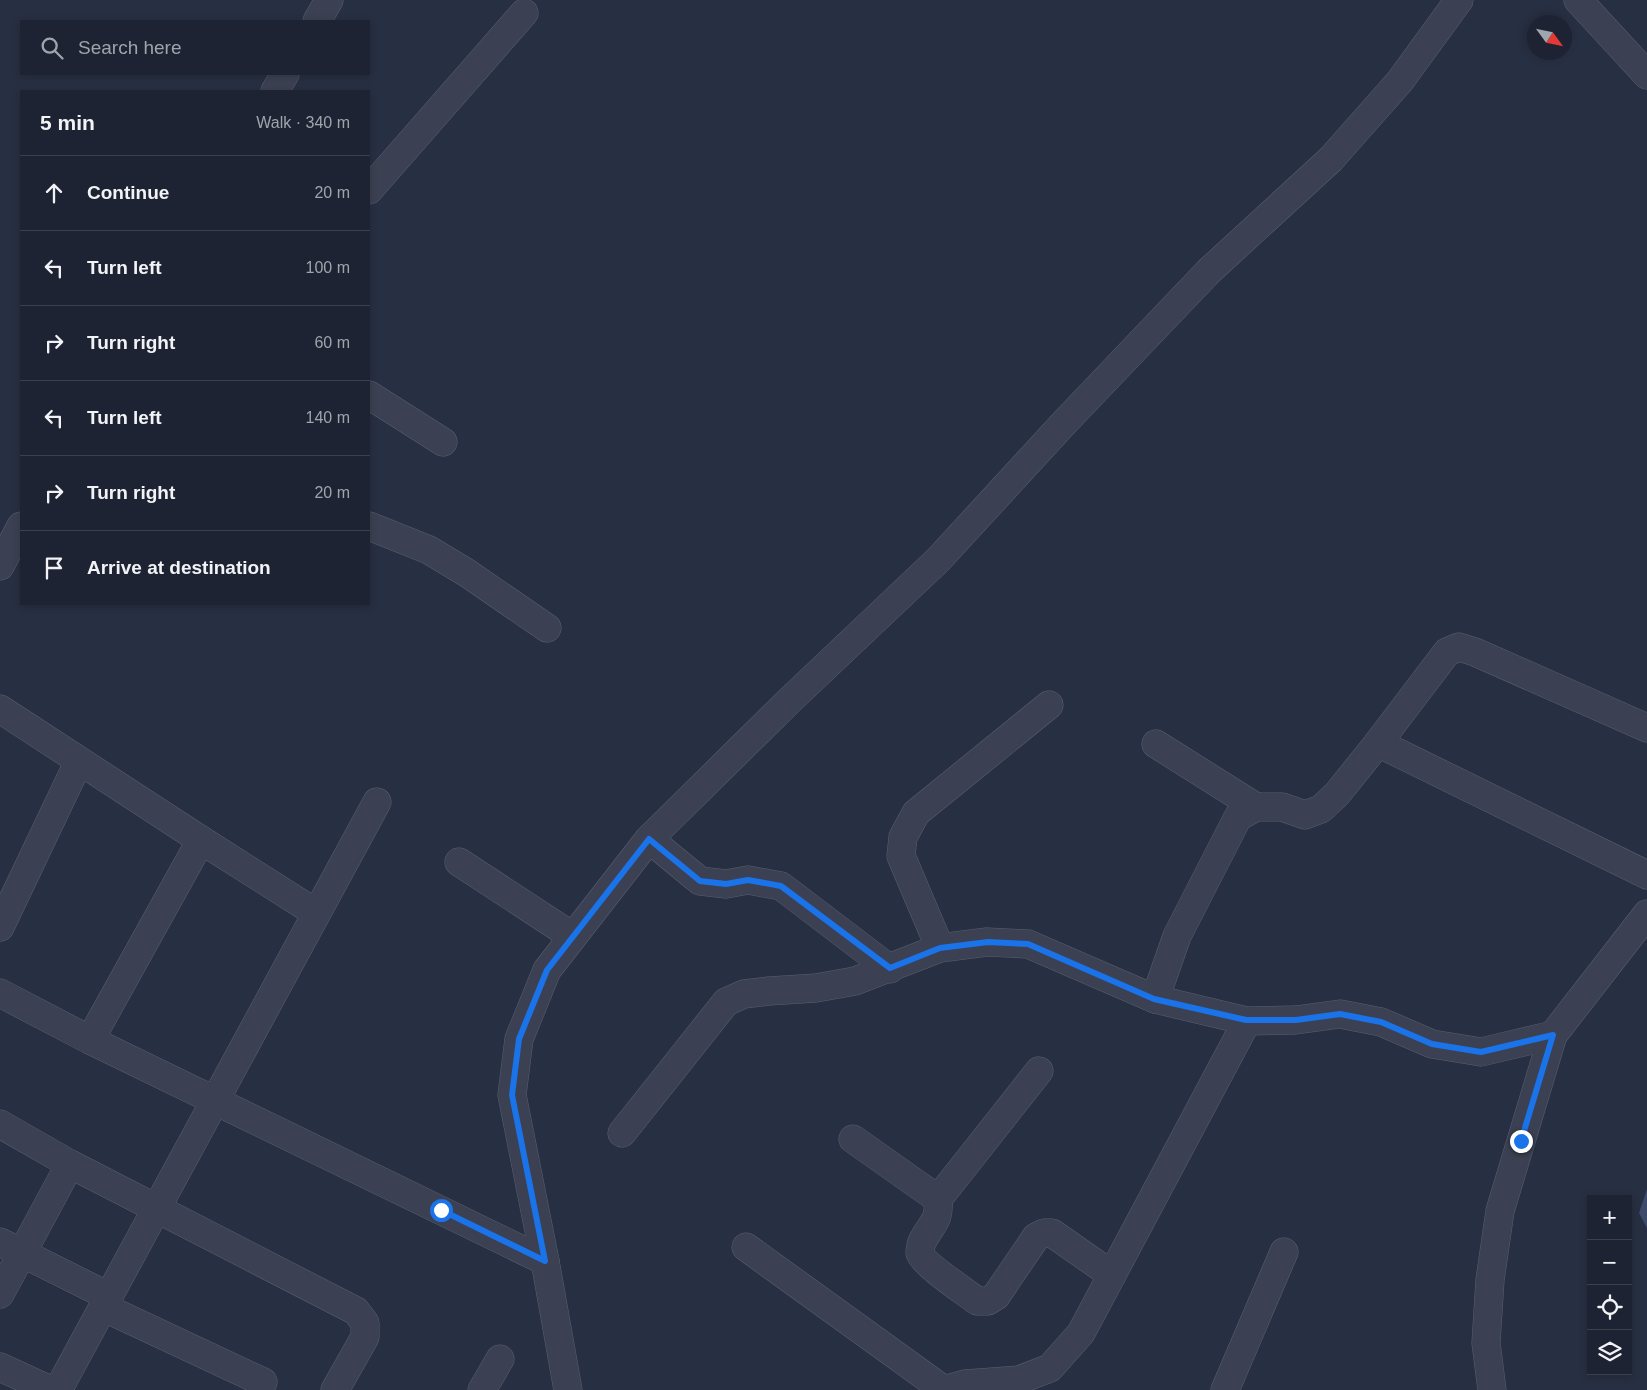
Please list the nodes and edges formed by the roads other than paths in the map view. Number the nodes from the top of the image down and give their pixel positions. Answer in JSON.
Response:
{"nodes":[{"id":1,"x":329,"y":0,"type":"edge"},
{"id":2,"x":1459,"y":0,"type":"edge"},
{"id":3,"x":1578,"y":0,"type":"edge"},
{"id":4,"x":524,"y":13,"type":"dead end"},
{"id":5,"x":317,"y":20,"type":"edge"},
{"id":6,"x":284,"y":75,"type":"edge"},
{"id":7,"x":1647,"y":75,"type":"edge"},
{"id":8,"x":276,"y":90,"type":"edge"},
{"id":9,"x":370,"y":189,"type":"edge"},
{"id":10,"x":370,"y":396,"type":"edge"},
{"id":11,"x":443,"y":442,"type":"dead end"},
{"id":12,"x":370,"y":526,"type":"edge"},
{"id":13,"x":20,"y":528,"type":"edge"},
{"id":14,"x":0,"y":566,"type":"edge"},
{"id":15,"x":547,"y":628,"type":"dead end"},
{"id":16,"x":1049,"y":705,"type":"dead end"},
{"id":17,"x":0,"y":709,"type":"edge"},
{"id":18,"x":1647,"y":728,"type":"edge"},
{"id":19,"x":1156,"y":744,"type":"dead end"},
{"id":20,"x":1378,"y":744,"type":"junction"},
{"id":21,"x":79,"y":761,"type":"junction"},
{"id":22,"x":377,"y":802,"type":"dead end"},
{"id":23,"x":1256,"y":807,"type":"junction"},
{"id":24,"x":649,"y":839,"type":"junction"},
{"id":25,"x":201,"y":840,"type":"junction"},
{"id":26,"x":459,"y":862,"type":"dead end"},
{"id":27,"x":1647,"y":875,"type":"edge"},
{"id":28,"x":316,"y":914,"type":"junction"},
{"id":29,"x":1647,"y":914,"type":"edge"},
{"id":30,"x":0,"y":927,"type":"edge"},
{"id":31,"x":572,"y":936,"type":"junction"},
{"id":32,"x":940,"y":948,"type":"junction"},
{"id":33,"x":890,"y":968,"type":"junction"},
{"id":34,"x":0,"y":993,"type":"edge"},
{"id":35,"x":1154,"y":999,"type":"junction"},
{"id":36,"x":1246,"y":1020,"type":"junction"},
{"id":37,"x":1553,"y":1035,"type":"junction"},
{"id":38,"x":90,"y":1040,"type":"junction"},
{"id":39,"x":1039,"y":1072,"type":"dead end"},
{"id":40,"x":215,"y":1100,"type":"junction"},
{"id":41,"x":0,"y":1124,"type":"edge"},
{"id":42,"x":622,"y":1133,"type":"dead end"},
{"id":43,"x":853,"y":1139,"type":"dead end"},
{"id":44,"x":70,"y":1164,"type":"junction"},
{"id":45,"x":938,"y":1199,"type":"junction"},
{"id":46,"x":156,"y":1208,"type":"junction"},
{"id":47,"x":11,"y":1247,"type":"edge"},
{"id":48,"x":746,"y":1247,"type":"dead end"},
{"id":49,"x":1284,"y":1252,"type":"dead end"},
{"id":50,"x":545,"y":1261,"type":"junction"},
{"id":51,"x":1112,"y":1275,"type":"junction"},
{"id":52,"x":0,"y":1294,"type":"edge"},
{"id":53,"x":106,"y":1302,"type":"junction"},
{"id":54,"x":500,"y":1359,"type":"dead end"},
{"id":55,"x":0,"y":1367,"type":"edge"},
{"id":56,"x":263,"y":1382,"type":"dead end"},
{"id":57,"x":50,"y":1390,"type":"edge"},
{"id":58,"x":58,"y":1390,"type":"edge"},
{"id":59,"x":335,"y":1390,"type":"edge"},
{"id":60,"x":482,"y":1390,"type":"edge"},
{"id":61,"x":568,"y":1390,"type":"edge"},
{"id":62,"x":944,"y":1390,"type":"edge"},
{"id":63,"x":1225,"y":1390,"type":"edge"},
{"id":64,"x":1492,"y":1390,"type":"edge"}],
"edges":[{"from":1,"to":5,"type":"street"},
{"from":2,"to":24,"type":"street"},
{"from":3,"to":7,"type":"street"},
{"from":4,"to":9,"type":"street"},
{"from":6,"to":8,"type":"street"},
{"from":10,"to":11,"type":"street"},
{"from":12,"to":15,"type":"street"},
{"from":13,"to":14,"type":"street"},
{"from":16,"to":32,"type":"street"},
{"from":17,"to":21,"type":"street"},
{"from":18,"to":20,"type":"street"},
{"from":19,"to":23,"type":"street"},
{"from":20,"to":23,"type":"street"},
{"from":20,"to":27,"type":"street"},
{"from":21,"to":25,"type":"street"},
{"from":21,"to":30,"type":"street"},
{"from":22,"to":28,"type":"street"},
{"from":23,"to":35,"type":"street"},
{"from":24,"to":31,"type":"street"},
{"from":24,"to":33,"type":"street"},
{"from":25,"to":28,"type":"street"},
{"from":25,"to":38,"type":"street"},
{"from":26,"to":31,"type":"street"},
{"from":28,"to":40,"type":"street"},
{"from":29,"to":37,"type":"street"},
{"from":31,"to":50,"type":"street"},
{"from":32,"to":33,"type":"street"},
{"from":32,"to":35,"type":"street"},
{"from":33,"to":42,"type":"street"},
{"from":34,"to":38,"type":"street"},
{"from":35,"to":36,"type":"street"},
{"from":36,"to":37,"type":"street"},
{"from":36,"to":51,"type":"street"},
{"from":37,"to":64,"type":"street"},
{"from":38,"to":40,"type":"street"},
{"from":39,"to":45,"type":"street"},
{"from":40,"to":46,"type":"street"},
{"from":40,"to":50,"type":"street"},
{"from":41,"to":44,"type":"street"},
{"from":43,"to":45,"type":"street"},
{"from":44,"to":46,"type":"street"},
{"from":44,"to":47,"type":"street"},
{"from":45,"to":51,"type":"street"},
{"from":46,"to":53,"type":"street"},
{"from":46,"to":59,"type":"street"},
{"from":47,"to":52,"type":"street"},
{"from":47,"to":53,"type":"street"},
{"from":48,"to":62,"type":"street"},
{"from":49,"to":63,"type":"street"},
{"from":50,"to":61,"type":"street"},
{"from":51,"to":62,"type":"street"},
{"from":53,"to":56,"type":"street"},
{"from":53,"to":58,"type":"street"},
{"from":54,"to":60,"type":"street"},
{"from":55,"to":57,"type":"street"}]}
